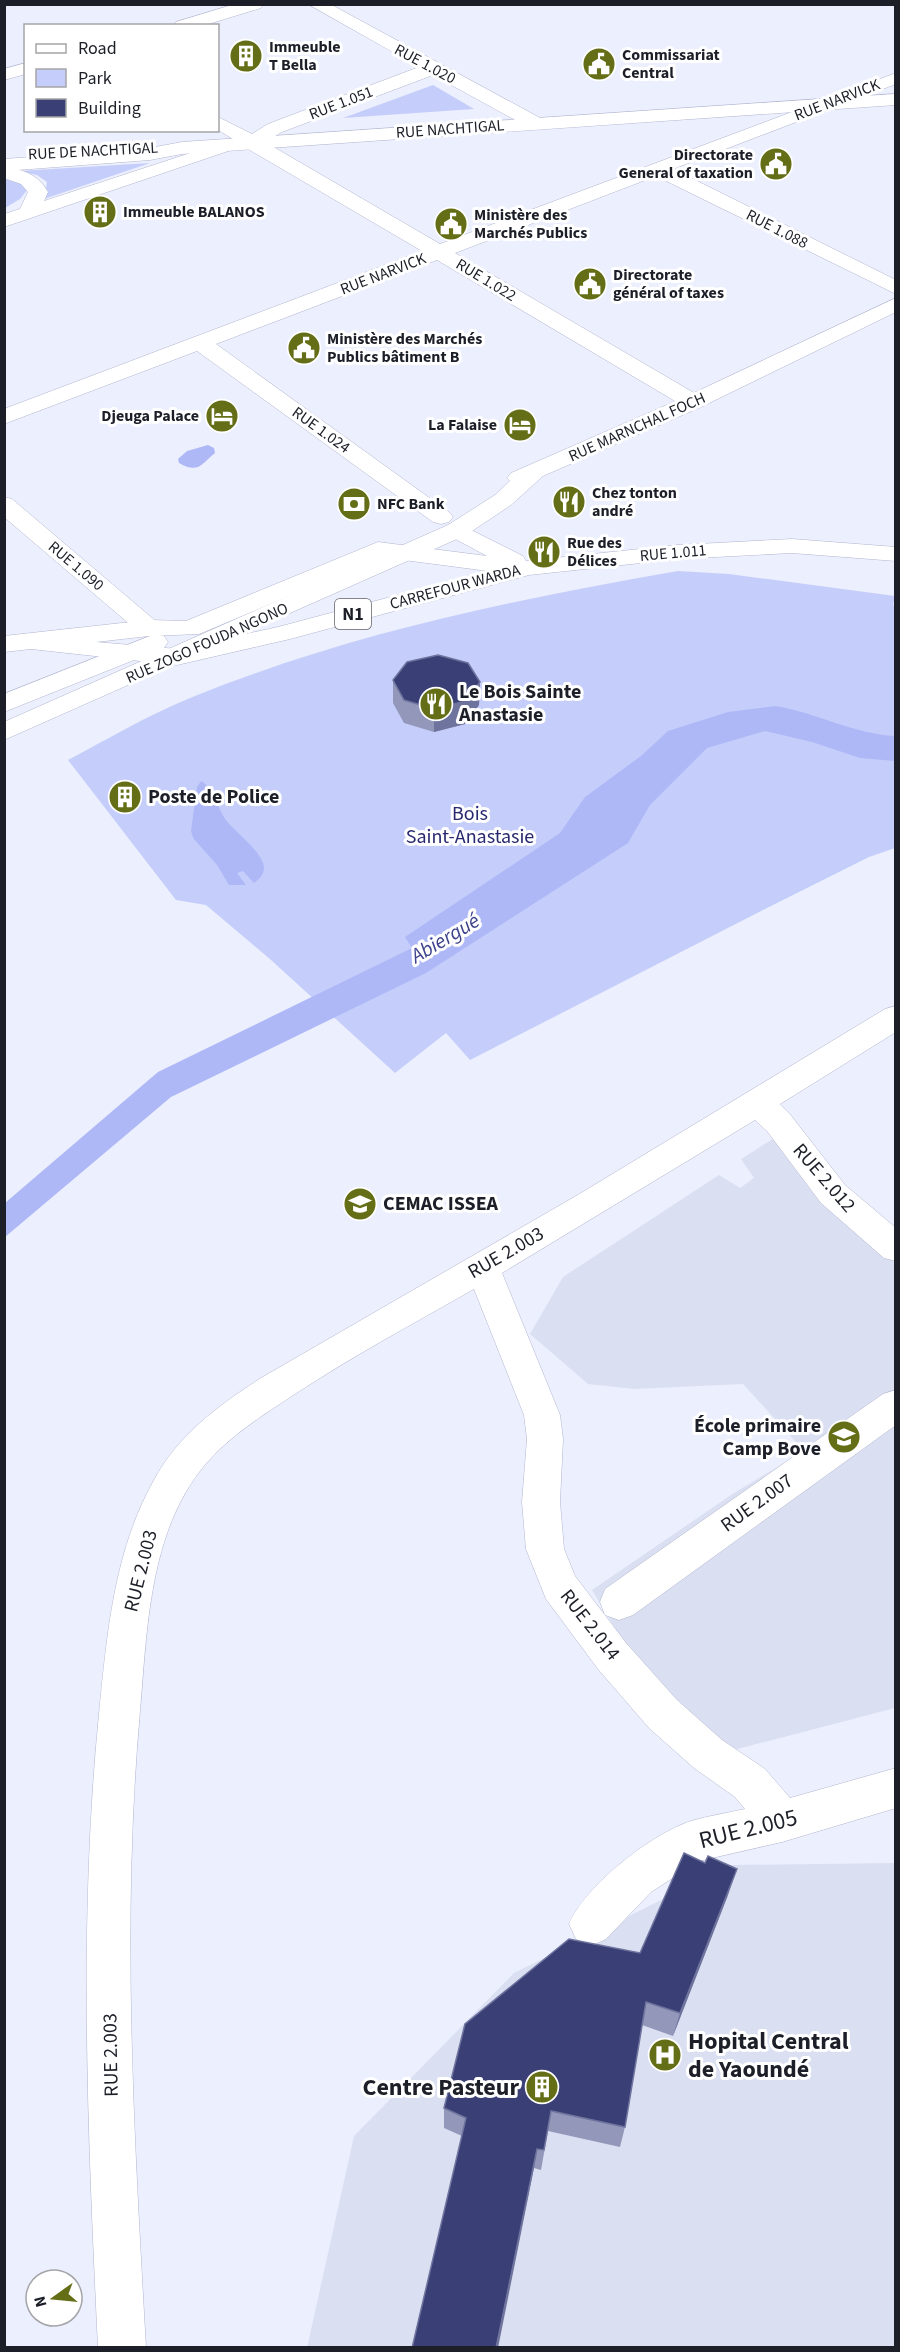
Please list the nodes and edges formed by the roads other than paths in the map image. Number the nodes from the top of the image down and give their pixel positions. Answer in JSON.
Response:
{"nodes":[{"id":1,"x":255,"y":4,"type":"edge"},
{"id":2,"x":316,"y":4,"type":"edge"},
{"id":3,"x":189,"y":24,"type":"edge"},
{"id":4,"x":434,"y":68,"type":"junction"},
{"id":5,"x":24,"y":69,"type":"edge"},
{"id":6,"x":4,"y":75,"type":"edge"},
{"id":7,"x":896,"y":78,"type":"edge"},
{"id":8,"x":24,"y":81,"type":"edge"},
{"id":9,"x":4,"y":87,"type":"edge"},
{"id":10,"x":896,"y":99,"type":"edge"},
{"id":11,"x":830,"y":103,"type":"junction"},
{"id":12,"x":219,"y":123,"type":"edge"},
{"id":13,"x":535,"y":123,"type":"junction"},
{"id":14,"x":243,"y":144,"type":"junction"},
{"id":15,"x":182,"y":148,"type":"junction"},
{"id":16,"x":4,"y":155,"type":"edge"},
{"id":17,"x":4,"y":165,"type":"edge"},
{"id":18,"x":659,"y":170,"type":"junction"},
{"id":19,"x":4,"y":172,"type":"edge"},
{"id":20,"x":30,"y":212,"type":"junction"},
{"id":21,"x":4,"y":221,"type":"edge"},
{"id":22,"x":439,"y":253,"type":"junction"},
{"id":23,"x":896,"y":288,"type":"edge"},
{"id":24,"x":896,"y":304,"type":"edge"},
{"id":25,"x":200,"y":343,"type":"junction"},
{"id":26,"x":693,"y":402,"type":"junction"},
{"id":27,"x":4,"y":417,"type":"edge"},
{"id":28,"x":4,"y":504,"type":"edge"},
{"id":29,"x":449,"y":523,"type":"junction"},
{"id":30,"x":819,"y":547,"type":"junction"},
{"id":31,"x":378,"y":549,"type":"junction"},
{"id":32,"x":409,"y":553,"type":"junction"},
{"id":33,"x":896,"y":554,"type":"edge"},
{"id":34,"x":896,"y":563,"type":"edge"},
{"id":35,"x":525,"y":568,"type":"junction"},
{"id":36,"x":149,"y":627,"type":"junction"},
{"id":37,"x":190,"y":629,"type":"junction"},
{"id":38,"x":30,"y":641,"type":"junction"},
{"id":39,"x":4,"y":644,"type":"edge"},
{"id":40,"x":125,"y":653,"type":"junction"},
{"id":41,"x":177,"y":657,"type":"junction"},
{"id":42,"x":4,"y":704,"type":"edge"},
{"id":43,"x":4,"y":732,"type":"edge"},
{"id":44,"x":896,"y":1017,"type":"edge"},
{"id":45,"x":757,"y":1103,"type":"junction"},
{"id":46,"x":896,"y":1248,"type":"edge"},
{"id":47,"x":483,"y":1267,"type":"junction"},
{"id":48,"x":896,"y":1405,"type":"edge"},
{"id":49,"x":619,"y":1602,"type":"dead end"},
{"id":50,"x":896,"y":1788,"type":"edge"},
{"id":51,"x":782,"y":1821,"type":"junction"},
{"id":52,"x":591,"y":1924,"type":"dead end"},
{"id":53,"x":122,"y":2348,"type":"edge"}],
"edges":[{"from":1,"to":3,"type":"main road"},
{"from":2,"to":4,"type":"main road","name":"RUE 1.020"},
{"from":4,"to":13,"type":"main road","name":"RUE 1.020"},
{"from":4,"to":14,"type":"main road","name":"RUE 1.051"},
{"from":5,"to":6,"type":"main road"},
{"from":7,"to":11,"type":"main road","name":"RUE NARVICK"},
{"from":8,"to":9,"type":"main road"},
{"from":10,"to":11,"type":"main road","name":"RUE NACHTIGAL"},
{"from":11,"to":13,"type":"main road","name":"RUE NACHTIGAL"},
{"from":11,"to":18,"type":"main road","name":"RUE NARVICK"},
{"from":12,"to":14,"type":"main road","name":"RUE 1.022"},
{"from":13,"to":14,"type":"main road","name":"RUE NACHTIGAL"},
{"from":14,"to":15,"type":"main road","name":"RUE NACHTIGAL"},
{"from":14,"to":20,"type":"main road"},
{"from":14,"to":22,"type":"main road","name":"RUE 1.022"},
{"from":15,"to":16,"type":"main road","name":"RUE DE NACHTIGAL"},
{"from":15,"to":17,"type":"main road","name":"RUE NACHTIGAL"},
{"from":18,"to":22,"type":"main road","name":"RUE NARVICK"},
{"from":18,"to":23,"type":"main road","name":"RUE 1.088"},
{"from":19,"to":20,"type":"main road"},
{"from":20,"to":21,"type":"main road"},
{"from":22,"to":25,"type":"main road","name":"RUE NARVICK"},
{"from":22,"to":26,"type":"main road","name":"RUE 1.022"},
{"from":24,"to":26,"type":"main road","name":"RUE MARNCHAL FOCH"},
{"from":25,"to":27,"type":"main road","name":"RUE NARVICK"},
{"from":25,"to":29,"type":"main road","name":"RUE 1.024"},
{"from":26,"to":29,"type":"main road","name":"RUE MARNCHAL FOCH"},
{"from":28,"to":36,"type":"main road","name":"RUE 1.090"},
{"from":29,"to":31,"type":"main road"},
{"from":29,"to":32,"type":"main road","name":"RUE ZOGO FOUDA NGONO"},
{"from":29,"to":35,"type":"main road","name":"RUE 1.024"},
{"from":30,"to":33,"type":"main road","name":"RUE 1.011","number":"N1"},
{"from":30,"to":34,"type":"main road","name":"RUE 1.011","number":"N1"},
{"from":30,"to":35,"type":"main road","name":"RUE 1.011","number":"N1"},
{"from":31,"to":32,"type":"main road","name":"CARREFOUR WARDA","number":"N1"},
{"from":31,"to":37,"type":"main road","number":"N1"},
{"from":32,"to":35,"type":"main road","name":"CARREFOUR WARDA","number":"N1"},
{"from":32,"to":41,"type":"main road","name":"RUE ZOGO FOUDA NGONO"},
{"from":35,"to":41,"type":"main road","name":"CARREFOUR WARDA","number":"N1"},
{"from":36,"to":37,"type":"main road","number":"N1"},
{"from":36,"to":38,"type":"main road","number":"N1"},
{"from":37,"to":40,"type":"main road","name":"RUE ZOGO FOUDA NGONO"},
{"from":38,"to":39,"type":"main road","number":"N1"},
{"from":38,"to":40,"type":"main road","number":"N1"},
{"from":40,"to":41,"type":"main road","number":"N1"},
{"from":40,"to":42,"type":"main road","name":"RUE ZOGO FOUDA NGONO"},
{"from":41,"to":43,"type":"main road","name":"RUE ZOGO FOUDA NGONO"},
{"from":44,"to":45,"type":"main road","name":"RUE 2.003"},
{"from":45,"to":46,"type":"main road","name":"RUE 2.012"},
{"from":45,"to":47,"type":"main road","name":"RUE 2.003"},
{"from":47,"to":51,"type":"main road","name":"RUE 2.014"},
{"from":47,"to":53,"type":"main road","name":"RUE 2.003"},
{"from":48,"to":49,"type":"main road","name":"RUE 2.007"},
{"from":50,"to":51,"type":"main road","name":"RUE 2.005"},
{"from":51,"to":52,"type":"main road","name":"RUE 2.005"}]}
